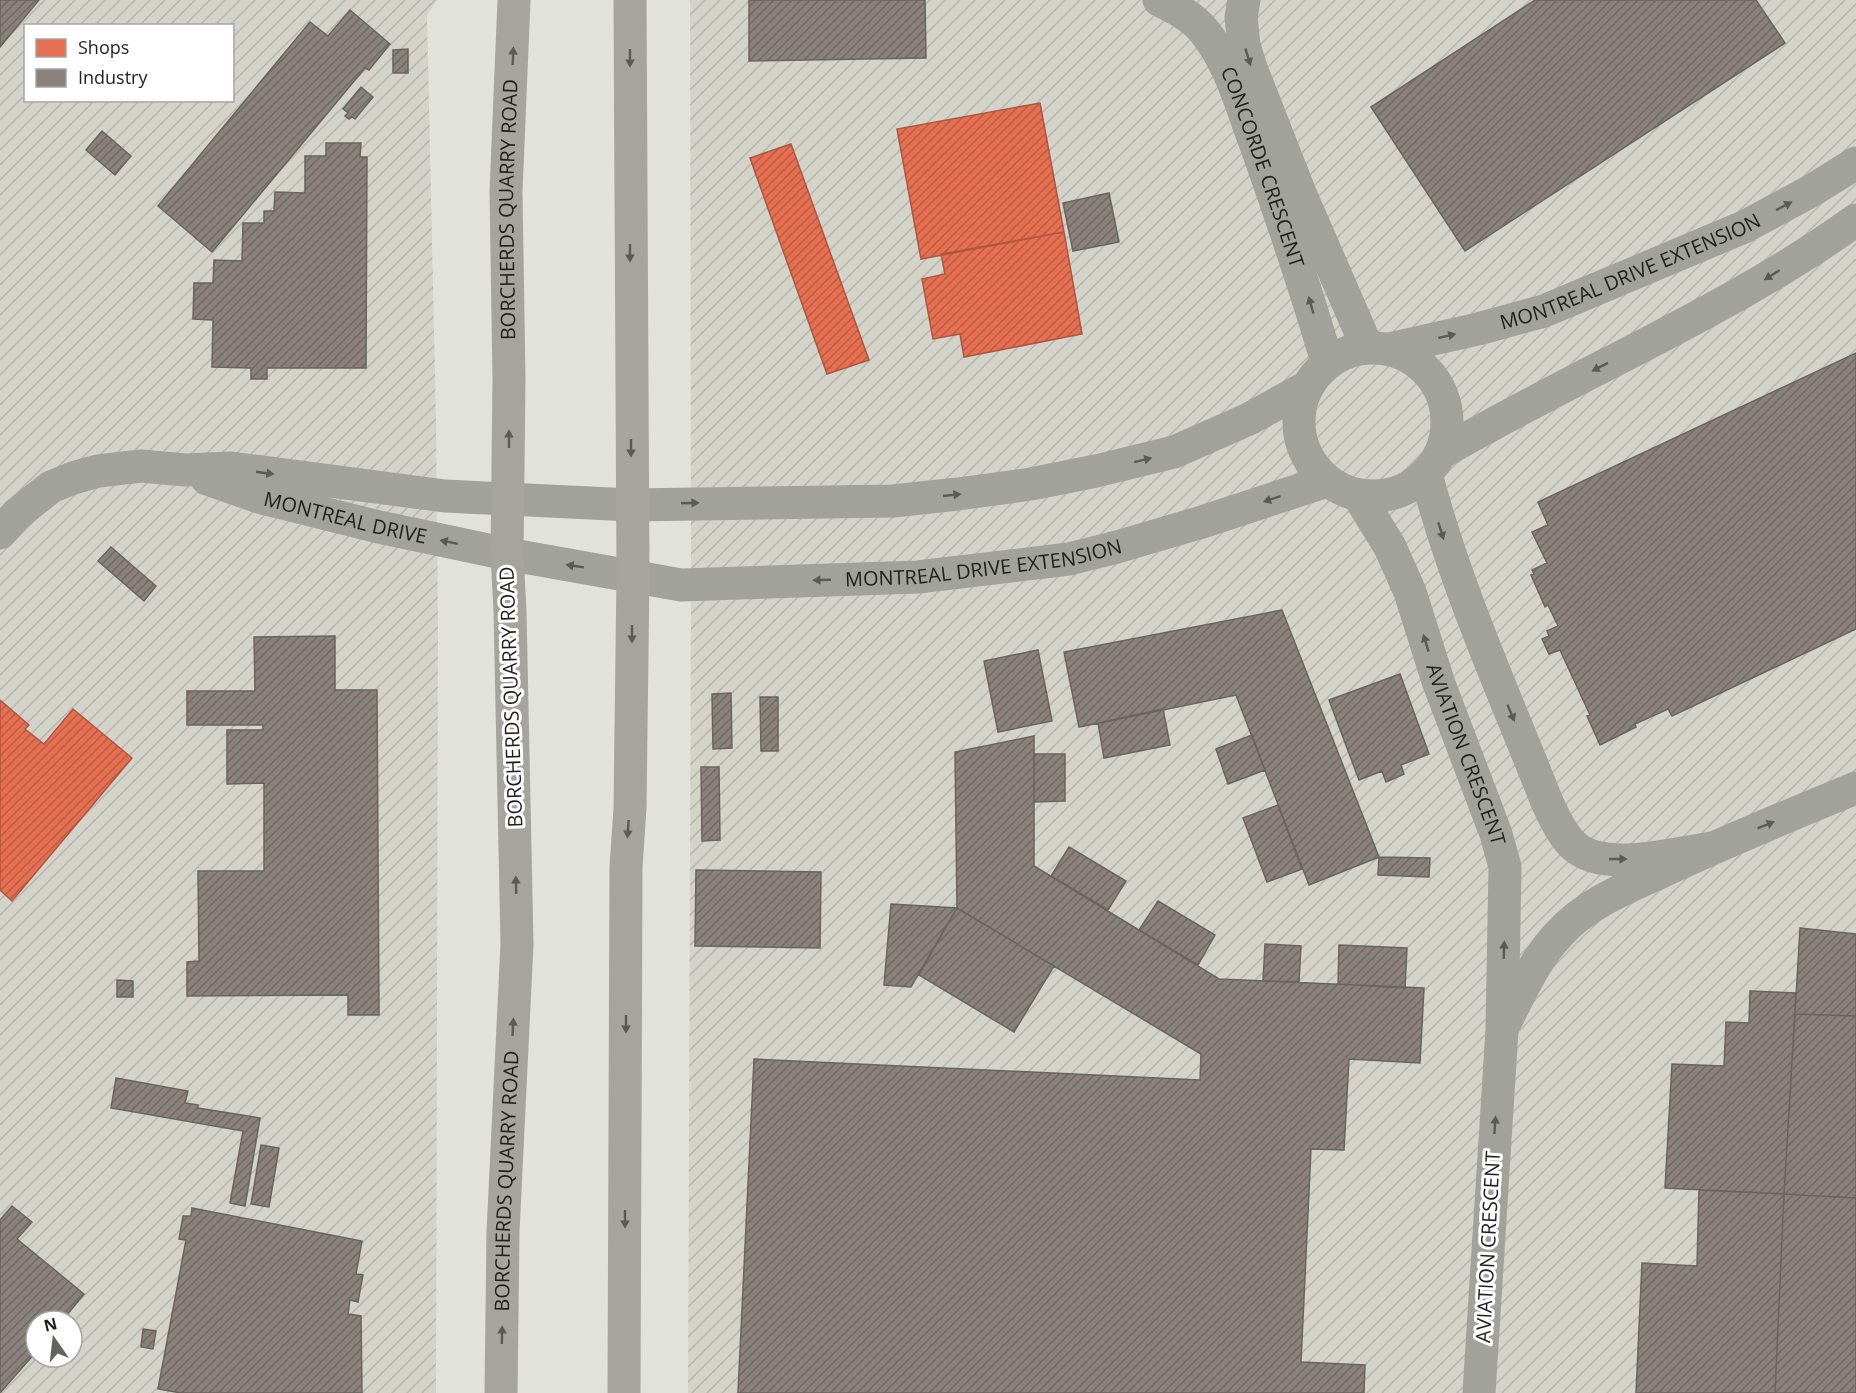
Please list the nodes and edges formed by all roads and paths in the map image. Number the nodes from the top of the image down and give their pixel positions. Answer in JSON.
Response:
{"nodes":[{"id":1,"x":514,"y":0,"type":"edge"},
{"id":2,"x":630,"y":0,"type":"edge"},
{"id":3,"x":1159,"y":0,"type":"edge"},
{"id":4,"x":1244,"y":0,"type":"edge"},
{"id":5,"x":1856,"y":163,"type":"edge"},
{"id":6,"x":1856,"y":220,"type":"edge"},
{"id":7,"x":1378,"y":348,"type":"junction"},
{"id":8,"x":1327,"y":362,"type":"junction"},
{"id":9,"x":1307,"y":387,"type":"junction"},
{"id":10,"x":1433,"y":464,"type":"junction"},
{"id":11,"x":186,"y":470,"type":"junction"},
{"id":12,"x":1327,"y":481,"type":"junction"},
{"id":13,"x":1358,"y":495,"type":"junction"},
{"id":14,"x":509,"y":498,"type":"junction"},
{"id":15,"x":631,"y":505,"type":"junction"},
{"id":16,"x":0,"y":533,"type":"edge"},
{"id":17,"x":507,"y":554,"type":"junction"},
{"id":18,"x":633,"y":575,"type":"junction"},
{"id":19,"x":1856,"y":788,"type":"edge"},
{"id":20,"x":1712,"y":848,"type":"junction"},
{"id":21,"x":1502,"y":1030,"type":"junction"},
{"id":22,"x":501,"y":1393,"type":"edge"},
{"id":23,"x":624,"y":1393,"type":"edge"},
{"id":24,"x":1479,"y":1393,"type":"edge"}],
"edges":[{"from":14,"to":1,"type":"main road","name":"BORCHERDS QUARRY ROAD","one_way":true},
{"from":2,"to":15,"type":"main road","one_way":true},
{"from":8,"to":3,"type":"street","name":"CONCORDE CRESCENT","one_way":true},
{"from":4,"to":7,"type":"street","name":"CONCORDE CRESCENT","one_way":true},
{"from":7,"to":5,"type":"street","name":"MONTREAL DRIVE EXTENSION","one_way":true},
{"from":6,"to":10,"type":"street","one_way":true},
{"from":7,"to":8,"type":"street"},
{"from":7,"to":10,"type":"street"},
{"from":8,"to":9,"type":"street"},
{"from":9,"to":12,"type":"street"},
{"from":15,"to":9,"type":"street","one_way":true},
{"from":10,"to":13,"type":"street"},
{"from":10,"to":20,"type":"street","name":"AVIATION CRESCENT","one_way":true},
{"from":11,"to":14,"type":"street","name":"MONTREAL DRIVE","one_way":true},
{"from":11,"to":16,"type":"street","name":"MONTREAL DRIVE"},
{"from":17,"to":11,"type":"street","name":"MONTREAL DRIVE","one_way":true},
{"from":12,"to":13,"type":"street"},
{"from":12,"to":18,"type":"street","name":"MONTREAL DRIVE EXTENSION","one_way":true},
{"from":21,"to":13,"type":"street","name":"AVIATION CRESCENT","one_way":true},
{"from":14,"to":15,"type":"street","name":"MONTREAL DRIVE"},
{"from":14,"to":17,"type":"main road","name":"BORCHERDS QUARRY ROAD"},
{"from":15,"to":18,"type":"main road"},
{"from":18,"to":17,"type":"street","name":"MONTREAL DRIVE","one_way":true},
{"from":22,"to":17,"type":"main road","name":"BORCHERDS QUARRY ROAD","one_way":true},
{"from":18,"to":23,"type":"main road","one_way":true},
{"from":20,"to":19,"type":"street","name":"AVIATION CRESCENT","one_way":true},
{"from":20,"to":21,"type":"street","name":"AVIATION CRESCENT"},
{"from":24,"to":21,"type":"street","name":"AVIATION CRESCENT","one_way":true}]}
